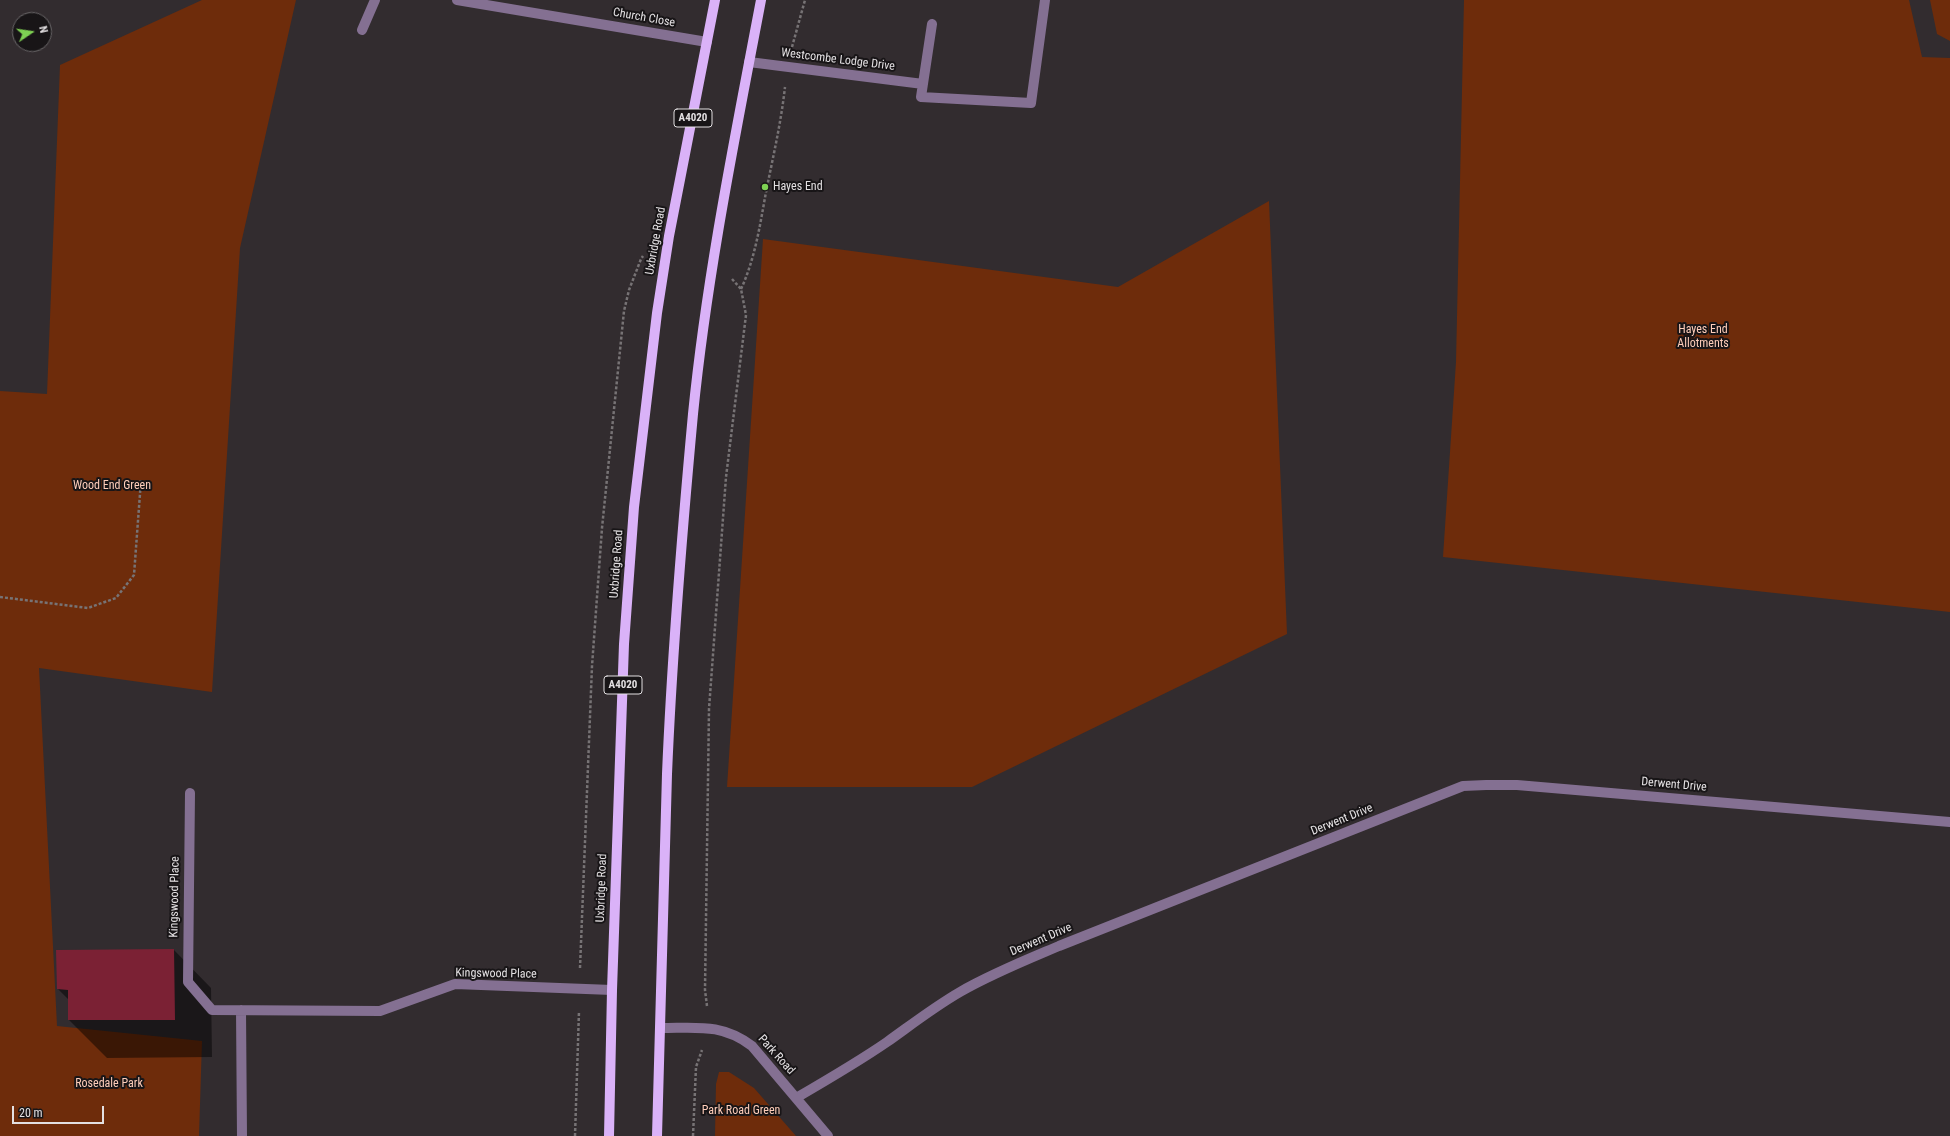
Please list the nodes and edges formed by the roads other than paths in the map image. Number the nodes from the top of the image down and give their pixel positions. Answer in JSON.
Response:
{"nodes":[{"id":1,"x":375,"y":0,"type":"edge"},
{"id":2,"x":457,"y":0,"type":"edge"},
{"id":3,"x":714,"y":0,"type":"edge"},
{"id":4,"x":761,"y":0,"type":"edge"},
{"id":5,"x":1045,"y":0,"type":"edge"},
{"id":6,"x":932,"y":24,"type":"dead end"},
{"id":7,"x":362,"y":30,"type":"dead end"},
{"id":8,"x":707,"y":42,"type":"junction"},
{"id":9,"x":749,"y":62,"type":"junction"},
{"id":10,"x":923,"y":84,"type":"junction"},
{"id":11,"x":190,"y":793,"type":"dead end"},
{"id":12,"x":1950,"y":822,"type":"edge"},
{"id":13,"x":612,"y":990,"type":"junction"},
{"id":14,"x":241,"y":1010,"type":"junction"},
{"id":15,"x":661,"y":1028,"type":"junction"},
{"id":16,"x":796,"y":1098,"type":"junction"},
{"id":17,"x":242,"y":1136,"type":"edge"},
{"id":18,"x":609,"y":1136,"type":"edge"},
{"id":19,"x":658,"y":1136,"type":"edge"},
{"id":20,"x":828,"y":1136,"type":"edge"}],
"edges":[{"from":1,"to":7,"type":"street"},
{"from":2,"to":8,"type":"street","name":"Church Close"},
{"from":3,"to":8,"type":"main road","name":"Uxbridge Road","number":"A4020"},
{"from":4,"to":9,"type":"main road"},
{"from":5,"to":10,"type":"street"},
{"from":6,"to":10,"type":"street"},
{"from":8,"to":13,"type":"main road","name":"Uxbridge Road","number":"A4020"},
{"from":9,"to":10,"type":"street","name":"Westcombe Lodge Drive"},
{"from":9,"to":15,"type":"main road"},
{"from":11,"to":14,"type":"street","name":"Kingswood Place"},
{"from":12,"to":16,"type":"street","name":"Derwent Drive"},
{"from":13,"to":14,"type":"street","name":"Kingswood Place"},
{"from":13,"to":18,"type":"main road","name":"Uxbridge Road","number":"A4020"},
{"from":14,"to":17,"type":"street"},
{"from":15,"to":16,"type":"street","name":"Park Road"},
{"from":15,"to":19,"type":"main road"},
{"from":16,"to":20,"type":"street","name":"Park Road"}]}
